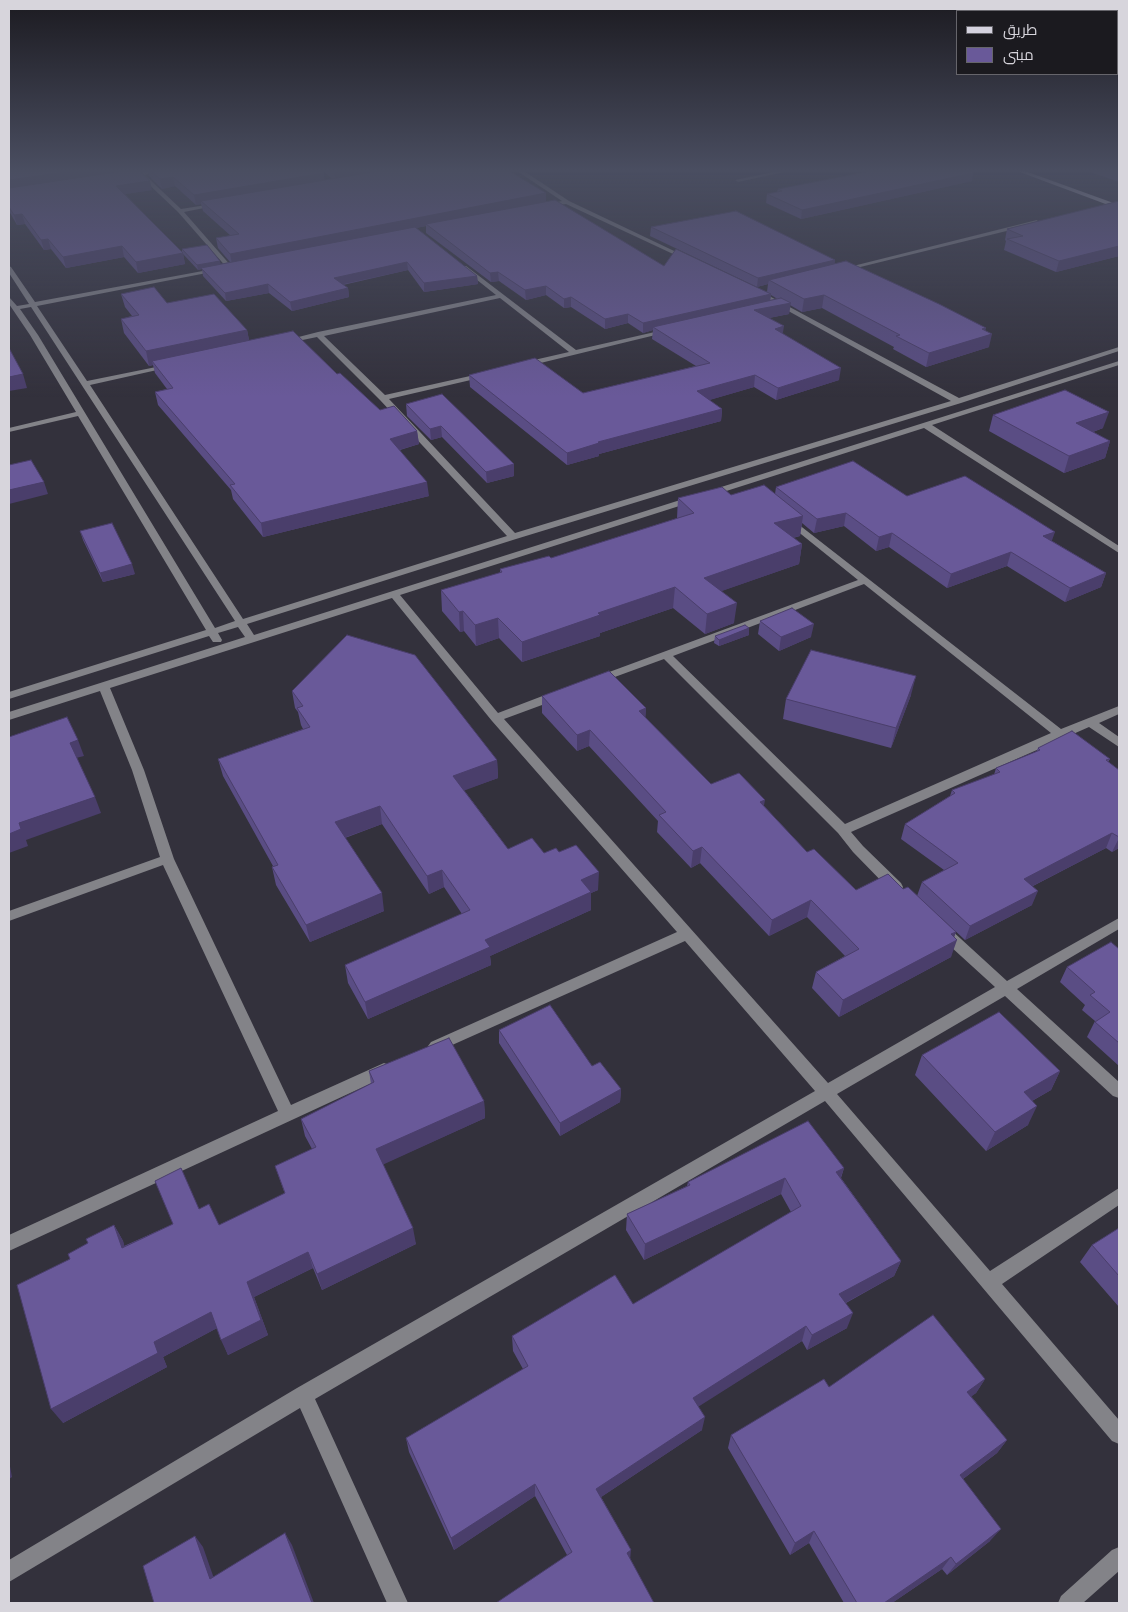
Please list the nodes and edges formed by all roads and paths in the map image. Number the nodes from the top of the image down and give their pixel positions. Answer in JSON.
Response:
{"nodes":[{"id":1,"x":211,"y":246,"type":"edge"},
{"id":2,"x":661,"y":246,"type":"edge"},
{"id":3,"x":940,"y":246,"type":"edge"},
{"id":4,"x":456,"y":261,"type":"edge"},
{"id":5,"x":693,"y":261,"type":"edge"},
{"id":6,"x":239,"y":266,"type":"edge"},
{"id":7,"x":9,"y":268,"type":"edge"},
{"id":8,"x":230,"y":268,"type":"junction"},
{"id":9,"x":830,"y":273,"type":"edge"},
{"id":10,"x":746,"y":287,"type":"edge"},
{"id":11,"x":765,"y":289,"type":"edge"},
{"id":12,"x":756,"y":291,"type":"junction"},
{"id":13,"x":501,"y":296,"type":"junction"},
{"id":14,"x":9,"y":299,"type":"edge"},
{"id":15,"x":34,"y":304,"type":"junction"},
{"id":16,"x":780,"y":305,"type":"junction"},
{"id":17,"x":771,"y":307,"type":"edge"},
{"id":18,"x":16,"y":308,"type":"junction"},
{"id":19,"x":678,"y":329,"type":"edge"},
{"id":20,"x":318,"y":334,"type":"junction"},
{"id":21,"x":272,"y":344,"type":"edge"},
{"id":22,"x":1119,"y":349,"type":"edge"},
{"id":23,"x":576,"y":353,"type":"junction"},
{"id":24,"x":1119,"y":363,"type":"edge"},
{"id":25,"x":178,"y":364,"type":"edge"},
{"id":26,"x":512,"y":368,"type":"edge"},
{"id":27,"x":494,"y":372,"type":"edge"},
{"id":28,"x":85,"y":384,"type":"junction"},
{"id":29,"x":383,"y":398,"type":"junction"},
{"id":30,"x":958,"y":401,"type":"junction"},
{"id":31,"x":81,"y":413,"type":"junction"},
{"id":32,"x":926,"y":424,"type":"junction"},
{"id":33,"x":9,"y":430,"type":"edge"},
{"id":34,"x":781,"y":513,"type":"edge"},
{"id":35,"x":513,"y":537,"type":"junction"},
{"id":36,"x":1119,"y":550,"type":"edge"},
{"id":37,"x":864,"y":581,"type":"junction"},
{"id":38,"x":394,"y":594,"type":"junction"},
{"id":39,"x":241,"y":624,"type":"junction"},
{"id":40,"x":213,"y":633,"type":"junction"},
{"id":41,"x":252,"y":640,"type":"junction"},
{"id":42,"x":222,"y":648,"type":"junction"},
{"id":43,"x":666,"y":655,"type":"junction"},
{"id":44,"x":586,"y":684,"type":"edge"},
{"id":45,"x":104,"y":687,"type":"junction"},
{"id":46,"x":568,"y":691,"type":"edge"},
{"id":47,"x":9,"y":696,"type":"edge"},
{"id":48,"x":1119,"y":710,"type":"edge"},
{"id":49,"x":9,"y":716,"type":"edge"},
{"id":50,"x":496,"y":718,"type":"junction"},
{"id":51,"x":1090,"y":722,"type":"junction"},
{"id":52,"x":1060,"y":734,"type":"junction"},
{"id":53,"x":1119,"y":743,"type":"edge"},
{"id":54,"x":843,"y":830,"type":"junction"},
{"id":55,"x":167,"y":859,"type":"junction"},
{"id":56,"x":905,"y":895,"type":"edge"},
{"id":57,"x":9,"y":916,"type":"edge"},
{"id":58,"x":934,"y":922,"type":"edge"},
{"id":59,"x":1119,"y":923,"type":"edge"},
{"id":60,"x":687,"y":934,"type":"junction"},
{"id":61,"x":1006,"y":989,"type":"junction"},
{"id":62,"x":419,"y":1054,"type":"edge"},
{"id":63,"x":401,"y":1062,"type":"edge"},
{"id":64,"x":1119,"y":1091,"type":"edge"},
{"id":65,"x":827,"y":1093,"type":"junction"},
{"id":66,"x":287,"y":1113,"type":"junction"},
{"id":67,"x":1119,"y":1196,"type":"edge"},
{"id":68,"x":9,"y":1243,"type":"edge"},
{"id":69,"x":990,"y":1282,"type":"junction"},
{"id":70,"x":304,"y":1395,"type":"junction"},
{"id":71,"x":1119,"y":1434,"type":"edge"},
{"id":72,"x":1119,"y":1557,"type":"edge"},
{"id":73,"x":9,"y":1572,"type":"edge"},
{"id":74,"x":398,"y":1603,"type":"edge"},
{"id":75,"x":1068,"y":1603,"type":"edge"}],
"edges":[{"from":1,"to":8,"type":"street"},
{"from":2,"to":5,"type":"street"},
{"from":3,"to":9,"type":"street"},
{"from":4,"to":13,"type":"street"},
{"from":6,"to":8,"type":"street"},
{"from":7,"to":15,"type":"street"},
{"from":8,"to":15,"type":"street"},
{"from":10,"to":12,"type":"street"},
{"from":11,"to":12,"type":"street"},
{"from":12,"to":16,"type":"street"},
{"from":13,"to":20,"type":"street"},
{"from":13,"to":23,"type":"street"},
{"from":14,"to":18,"type":"street"},
{"from":15,"to":18,"type":"street"},
{"from":15,"to":28,"type":"street"},
{"from":16,"to":17,"type":"street"},
{"from":16,"to":30,"type":"street"},
{"from":18,"to":31,"type":"street"},
{"from":19,"to":23,"type":"street"},
{"from":20,"to":21,"type":"street"},
{"from":20,"to":29,"type":"street"},
{"from":22,"to":30,"type":"street"},
{"from":23,"to":26,"type":"street"},
{"from":24,"to":32,"type":"street"},
{"from":25,"to":28,"type":"street"},
{"from":27,"to":29,"type":"street"},
{"from":28,"to":39,"type":"street"},
{"from":29,"to":35,"type":"street"},
{"from":30,"to":35,"type":"street"},
{"from":31,"to":33,"type":"street"},
{"from":31,"to":40,"type":"street"},
{"from":32,"to":36,"type":"street"},
{"from":32,"to":38,"type":"street"},
{"from":34,"to":37,"type":"street"},
{"from":35,"to":39,"type":"street"},
{"from":37,"to":43,"type":"street"},
{"from":37,"to":52,"type":"street"},
{"from":38,"to":41,"type":"street"},
{"from":38,"to":50,"type":"street"},
{"from":39,"to":40,"type":"street"},
{"from":39,"to":41,"type":"street"},
{"from":40,"to":42,"type":"street"},
{"from":40,"to":47,"type":"street"},
{"from":41,"to":42,"type":"street"},
{"from":42,"to":45,"type":"street"},
{"from":43,"to":44,"type":"street"},
{"from":43,"to":54,"type":"street"},
{"from":45,"to":49,"type":"street"},
{"from":45,"to":55,"type":"street"},
{"from":46,"to":50,"type":"street"},
{"from":48,"to":51,"type":"street"},
{"from":50,"to":60,"type":"street"},
{"from":51,"to":52,"type":"street"},
{"from":51,"to":53,"type":"street"},
{"from":52,"to":54,"type":"street"},
{"from":54,"to":56,"type":"street"},
{"from":55,"to":57,"type":"street"},
{"from":55,"to":66,"type":"street"},
{"from":58,"to":61,"type":"street"},
{"from":59,"to":61,"type":"street"},
{"from":60,"to":62,"type":"street"},
{"from":60,"to":65,"type":"street"},
{"from":61,"to":64,"type":"street"},
{"from":61,"to":65,"type":"street"},
{"from":63,"to":66,"type":"street"},
{"from":65,"to":69,"type":"street"},
{"from":65,"to":70,"type":"street"},
{"from":66,"to":68,"type":"street"},
{"from":67,"to":69,"type":"street"},
{"from":69,"to":71,"type":"street"},
{"from":70,"to":73,"type":"street"},
{"from":70,"to":74,"type":"street"},
{"from":72,"to":75,"type":"street"}]}
